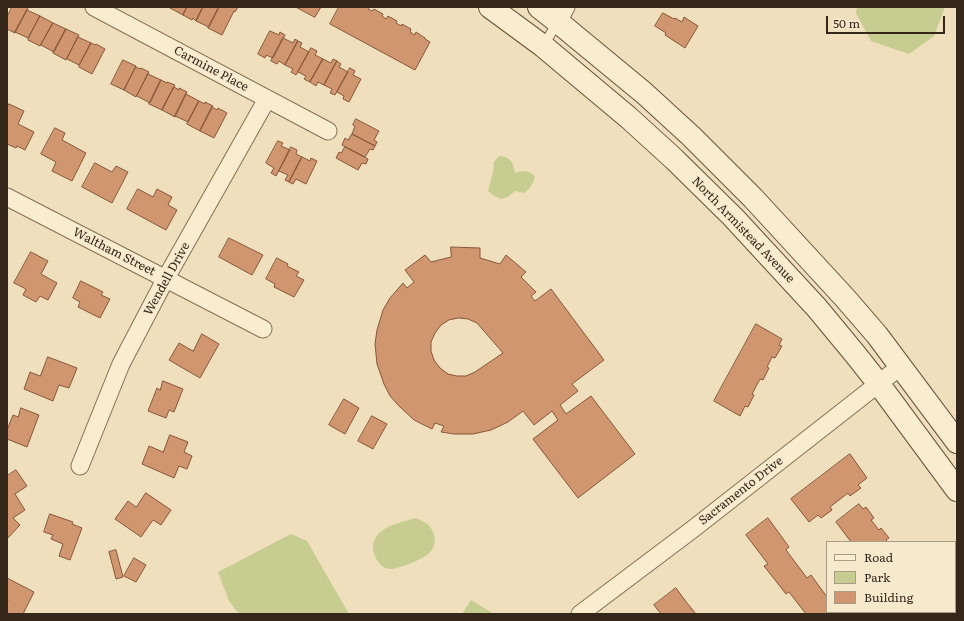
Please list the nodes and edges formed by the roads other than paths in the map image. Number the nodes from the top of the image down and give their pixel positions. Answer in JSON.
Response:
{"nodes":[{"id":1,"x":94,"y":7,"type":"edge"},
{"id":2,"x":490,"y":7,"type":"edge"},
{"id":3,"x":539,"y":7,"type":"edge"},
{"id":4,"x":562,"y":14,"type":"edge"},
{"id":5,"x":543,"y":46,"type":"junction"},
{"id":6,"x":267,"y":99,"type":"junction"},
{"id":7,"x":328,"y":131,"type":"dead end"},
{"id":8,"x":7,"y":197,"type":"edge"},
{"id":9,"x":166,"y":278,"type":"junction"},
{"id":10,"x":263,"y":329,"type":"dead end"},
{"id":11,"x":901,"y":366,"type":"junction"},
{"id":12,"x":878,"y":384,"type":"junction"},
{"id":13,"x":957,"y":442,"type":"edge"},
{"id":14,"x":80,"y":466,"type":"dead end"},
{"id":15,"x":957,"y":490,"type":"edge"},
{"id":16,"x":580,"y":614,"type":"edge"}],
"edges":[{"from":1,"to":6,"type":"street","name":"Carmine Place"},
{"from":2,"to":5,"type":"main road","name":"North Armistead Avenue"},
{"from":3,"to":4,"type":"main road"},
{"from":4,"to":5,"type":"lane"},
{"from":4,"to":11,"type":"main road"},
{"from":5,"to":12,"type":"main road","name":"North Armistead Avenue"},
{"from":6,"to":7,"type":"street","name":"Carmine Place"},
{"from":6,"to":9,"type":"street","name":"Wendell Drive"},
{"from":8,"to":9,"type":"street","name":"Waltham Street"},
{"from":9,"to":10,"type":"street","name":"Waltham Street"},
{"from":9,"to":14,"type":"street","name":"Wendell Drive"},
{"from":11,"to":12,"type":"street","name":"Sacramento Drive"},
{"from":11,"to":13,"type":"main road"},
{"from":12,"to":15,"type":"main road","name":"North Armistead Avenue"},
{"from":12,"to":16,"type":"street","name":"Sacramento Drive"}]}
